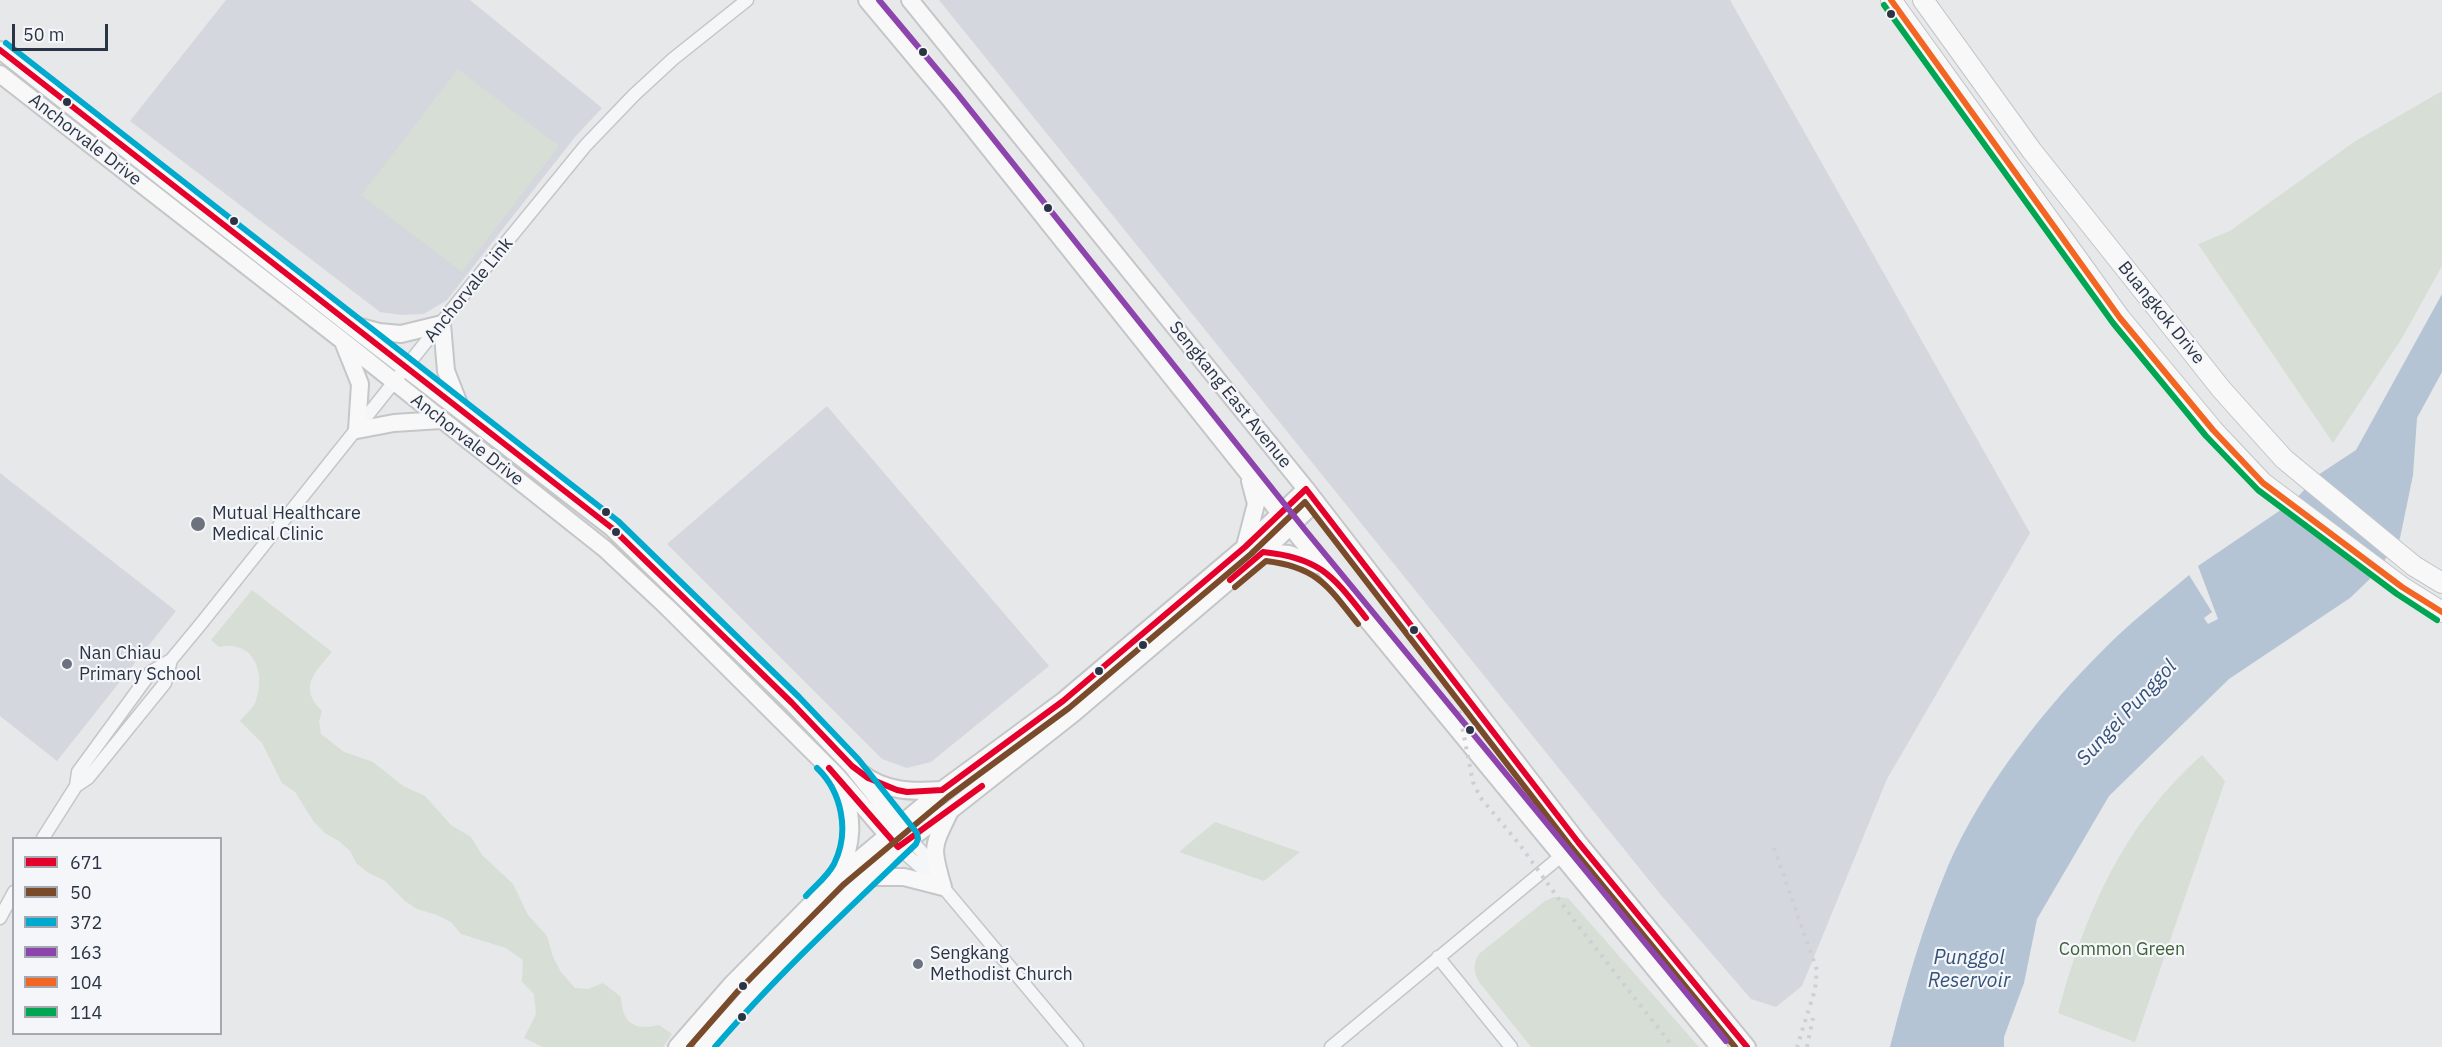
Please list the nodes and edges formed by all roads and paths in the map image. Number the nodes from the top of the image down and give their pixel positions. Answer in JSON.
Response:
{"nodes":[{"id":1,"x":747,"y":0,"type":"edge"},
{"id":2,"x":910,"y":0,"type":"edge"},
{"id":3,"x":1891,"y":0,"type":"edge"},
{"id":4,"x":1923,"y":0,"type":"edge"},
{"id":5,"x":868,"y":2,"type":"edge"},
{"id":6,"x":0,"y":51,"type":"edge"},
{"id":7,"x":0,"y":74,"type":"edge"},
{"id":8,"x":347,"y":323,"type":"junction"},
{"id":9,"x":442,"y":324,"type":"junction"},
{"id":10,"x":343,"y":341,"type":"junction"},
{"id":11,"x":405,"y":368,"type":"junction"},
{"id":12,"x":394,"y":383,"type":"junction"},
{"id":13,"x":463,"y":413,"type":"junction"},
{"id":14,"x":441,"y":420,"type":"junction"},
{"id":15,"x":357,"y":430,"type":"junction"},
{"id":16,"x":1245,"y":470,"type":"junction"},
{"id":17,"x":1311,"y":496,"type":"junction"},
{"id":18,"x":1285,"y":520,"type":"junction"},
{"id":19,"x":1245,"y":547,"type":"junction"},
{"id":20,"x":1263,"y":552,"type":"junction"},
{"id":21,"x":1324,"y":568,"type":"junction"},
{"id":22,"x":2442,"y":583,"type":"edge"},
{"id":23,"x":2442,"y":612,"type":"edge"},
{"id":24,"x":852,"y":766,"type":"junction"},
{"id":25,"x":837,"y":776,"type":"junction"},
{"id":26,"x":942,"y":790,"type":"junction"},
{"id":27,"x":951,"y":810,"type":"junction"},
{"id":28,"x":898,"y":836,"type":"junction"},
{"id":29,"x":44,"y":837,"type":"edge"},
{"id":30,"x":1578,"y":842,"type":"junction"},
{"id":31,"x":1561,"y":856,"type":"junction"},
{"id":32,"x":866,"y":877,"type":"junction"},
{"id":33,"x":837,"y":878,"type":"junction"},
{"id":34,"x":943,"y":887,"type":"junction"},
{"id":35,"x":12,"y":896,"type":"edge"},
{"id":36,"x":0,"y":918,"type":"edge"},
{"id":37,"x":1438,"y":957,"type":"junction"},
{"id":38,"x":677,"y":1047,"type":"edge"},
{"id":39,"x":703,"y":1047,"type":"edge"},
{"id":40,"x":1077,"y":1047,"type":"edge"},
{"id":41,"x":1331,"y":1047,"type":"edge"},
{"id":42,"x":1511,"y":1047,"type":"edge"},
{"id":43,"x":1719,"y":1047,"type":"edge"},
{"id":44,"x":1747,"y":1047,"type":"edge"}],
"edges":[{"from":1,"to":9,"type":"street","name":"Anchorvale Link"},
{"from":2,"to":17,"type":"street","name":"Sengkang East Avenue"},
{"from":3,"to":23,"type":"main road","name":"Buangkok Drive"},
{"from":4,"to":22,"type":"main road","name":"Buangkok Drive"},
{"from":5,"to":16,"type":"street","name":"Sengkang East Avenue"},
{"from":6,"to":8,"type":"street","name":"Anchorvale Drive"},
{"from":7,"to":10,"type":"street","name":"Anchorvale Drive"},
{"from":8,"to":9,"type":"street"},
{"from":8,"to":11,"type":"street","name":"Anchorvale Drive"},
{"from":9,"to":11,"type":"street","name":"Anchorvale Link"},
{"from":9,"to":13,"type":"street"},
{"from":10,"to":12,"type":"street","name":"Anchorvale Drive"},
{"from":10,"to":15,"type":"street"},
{"from":11,"to":12,"type":"street","name":"Anchorvale Link"},
{"from":11,"to":13,"type":"street","name":"Anchorvale Drive"},
{"from":12,"to":14,"type":"street","name":"Anchorvale Drive"},
{"from":12,"to":15,"type":"street","name":"Anchorvale Link"},
{"from":13,"to":24,"type":"street","name":"Anchorvale Drive"},
{"from":14,"to":15,"type":"street"},
{"from":14,"to":25,"type":"street","name":"Anchorvale Drive"},
{"from":15,"to":29,"type":"street","name":"Anchorvale Link"},
{"from":16,"to":18,"type":"street","name":"Sengkang East Avenue"},
{"from":16,"to":19,"type":"street"},
{"from":17,"to":18,"type":"street"},
{"from":17,"to":30,"type":"street","name":"Sengkang East Avenue"},
{"from":18,"to":19,"type":"street"},
{"from":18,"to":20,"type":"street"},
{"from":18,"to":21,"type":"street","name":"Sengkang East Avenue"},
{"from":19,"to":26,"type":"street"},
{"from":20,"to":21,"type":"street"},
{"from":20,"to":27,"type":"street"},
{"from":21,"to":31,"type":"street","name":"Sengkang East Avenue"},
{"from":24,"to":26,"type":"street"},
{"from":24,"to":28,"type":"street","name":"Anchorvale Drive"},
{"from":25,"to":28,"type":"street","name":"Anchorvale Drive"},
{"from":25,"to":33,"type":"street"},
{"from":26,"to":28,"type":"street"},
{"from":27,"to":28,"type":"street"},
{"from":27,"to":34,"type":"street"},
{"from":28,"to":32,"type":"street"},
{"from":28,"to":33,"type":"street"},
{"from":28,"to":34,"type":"street"},
{"from":30,"to":31,"type":"street"},
{"from":30,"to":44,"type":"street","name":"Sengkang East Avenue"},
{"from":31,"to":37,"type":"street"},
{"from":31,"to":43,"type":"street","name":"Sengkang East Avenue"},
{"from":32,"to":34,"type":"street"},
{"from":32,"to":39,"type":"street"},
{"from":33,"to":38,"type":"street"},
{"from":34,"to":40,"type":"street"},
{"from":35,"to":36,"type":"street"},
{"from":37,"to":41,"type":"street"},
{"from":37,"to":42,"type":"street"}]}
